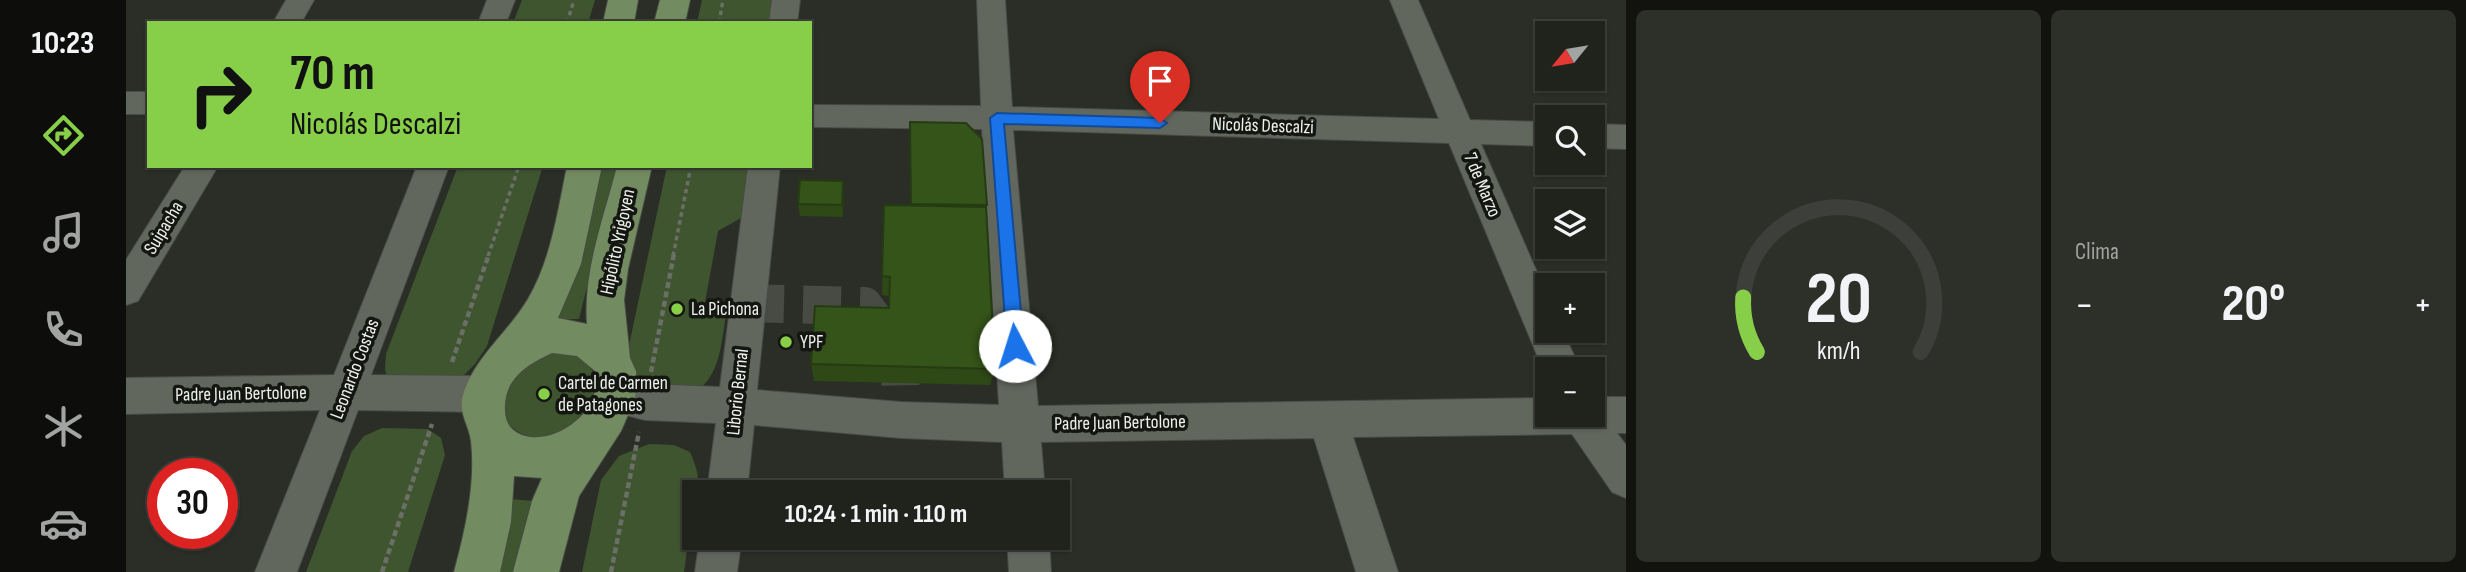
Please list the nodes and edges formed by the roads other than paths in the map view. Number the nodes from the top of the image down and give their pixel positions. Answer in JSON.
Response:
{"nodes":[{"id":1,"x":300,"y":0,"type":"edge"},
{"id":2,"x":501,"y":0,"type":"edge"},
{"id":3,"x":623,"y":0,"type":"edge"},
{"id":4,"x":675,"y":0,"type":"edge"},
{"id":5,"x":786,"y":0,"type":"edge"},
{"id":6,"x":991,"y":0,"type":"edge"},
{"id":7,"x":1404,"y":0,"type":"edge"},
{"id":8,"x":288,"y":21,"type":"edge"},
{"id":9,"x":493,"y":21,"type":"edge"},
{"id":10,"x":618,"y":21,"type":"edge"},
{"id":11,"x":670,"y":21,"type":"edge"},
{"id":12,"x":783,"y":21,"type":"edge"},
{"id":13,"x":126,"y":103,"type":"edge"},
{"id":14,"x":147,"y":103,"type":"edge"},
{"id":15,"x":812,"y":116,"type":"edge"},
{"id":16,"x":997,"y":118,"type":"junction"},
{"id":17,"x":1460,"y":132,"type":"junction"},
{"id":18,"x":1535,"y":135,"type":"edge"},
{"id":19,"x":1605,"y":136,"type":"edge"},
{"id":20,"x":1626,"y":137,"type":"edge"},
{"id":21,"x":201,"y":168,"type":"edge"},
{"id":22,"x":432,"y":168,"type":"edge"},
{"id":23,"x":585,"y":168,"type":"edge"},
{"id":24,"x":634,"y":168,"type":"edge"},
{"id":25,"x":764,"y":168,"type":"edge"},
{"id":26,"x":126,"y":290,"type":"edge"},
{"id":27,"x":513,"y":351,"type":"junction"},
{"id":28,"x":1556,"y":357,"type":"edge"},
{"id":29,"x":347,"y":392,"type":"junction"},
{"id":30,"x":482,"y":394,"type":"junction"},
{"id":31,"x":126,"y":396,"type":"edge"},
{"id":32,"x":606,"y":396,"type":"junction"},
{"id":33,"x":738,"y":406,"type":"junction"},
{"id":34,"x":1605,"y":415,"type":"edge"},
{"id":35,"x":1626,"y":415,"type":"edge"},
{"id":36,"x":1535,"y":416,"type":"edge"},
{"id":37,"x":1328,"y":419,"type":"junction"},
{"id":38,"x":1022,"y":424,"type":"junction"},
{"id":39,"x":1590,"y":427,"type":"edge"},
{"id":40,"x":492,"y":440,"type":"junction"},
{"id":41,"x":1626,"y":478,"type":"edge"},
{"id":42,"x":729,"y":480,"type":"edge"},
{"id":43,"x":1025,"y":480,"type":"edge"},
{"id":44,"x":719,"y":550,"type":"edge"},
{"id":45,"x":1029,"y":550,"type":"edge"},
{"id":46,"x":276,"y":572,"type":"edge"},
{"id":47,"x":477,"y":572,"type":"edge"},
{"id":48,"x":536,"y":572,"type":"edge"},
{"id":49,"x":716,"y":572,"type":"edge"},
{"id":50,"x":1030,"y":572,"type":"edge"},
{"id":51,"x":1377,"y":572,"type":"edge"}],
"edges":[{"from":1,"to":8,"type":"street"},
{"from":2,"to":9,"type":"street"},
{"from":3,"to":10,"type":"main road"},
{"from":4,"to":11,"type":"main road"},
{"from":5,"to":12,"type":"street"},
{"from":6,"to":16,"type":"street"},
{"from":7,"to":17,"type":"street","name":"7 de Marzo"},
{"from":13,"to":14,"type":"street"},
{"from":15,"to":16,"type":"street","name":"Nicolás Descalzi"},
{"from":16,"to":17,"type":"street","name":"Nicolás Descalzi"},
{"from":16,"to":38,"type":"street"},
{"from":17,"to":18,"type":"street","name":"Nicolás Descalzi"},
{"from":17,"to":28,"type":"street","name":"7 de Marzo"},
{"from":19,"to":20,"type":"street"},
{"from":21,"to":26,"type":"street","name":"Suipacha"},
{"from":22,"to":29,"type":"street","name":"Leonardo Costas"},
{"from":23,"to":27,"type":"main road"},
{"from":24,"to":32,"type":"main road","name":"Hipólito Yrigoyen"},
{"from":25,"to":33,"type":"street","name":"Liborio Bernal"},
{"from":27,"to":30,"type":"main road"},
{"from":27,"to":32,"type":"main road"},
{"from":29,"to":30,"type":"street","name":"Padre Juan Bertolone"},
{"from":29,"to":31,"type":"street","name":"Padre Juan Bertolone"},
{"from":29,"to":46,"type":"street","name":"Leonardo Costas"},
{"from":30,"to":40,"type":"main road"},
{"from":32,"to":33,"type":"street","name":"Padre Juan Bertolone"},
{"from":32,"to":40,"type":"main road"},
{"from":32,"to":48,"type":"main road"},
{"from":33,"to":38,"type":"street","name":"Padre Juan Bertolone"},
{"from":33,"to":42,"type":"street","name":"Liborio Bernal"},
{"from":34,"to":35,"type":"street","name":"Padre Juan Bertolone"},
{"from":36,"to":37,"type":"street","name":"Padre Juan Bertolone"},
{"from":37,"to":38,"type":"street","name":"Padre Juan Bertolone"},
{"from":37,"to":51,"type":"street"},
{"from":38,"to":43,"type":"street"},
{"from":39,"to":41,"type":"street"},
{"from":40,"to":47,"type":"main road"},
{"from":44,"to":49,"type":"street"},
{"from":45,"to":50,"type":"street"}]}
